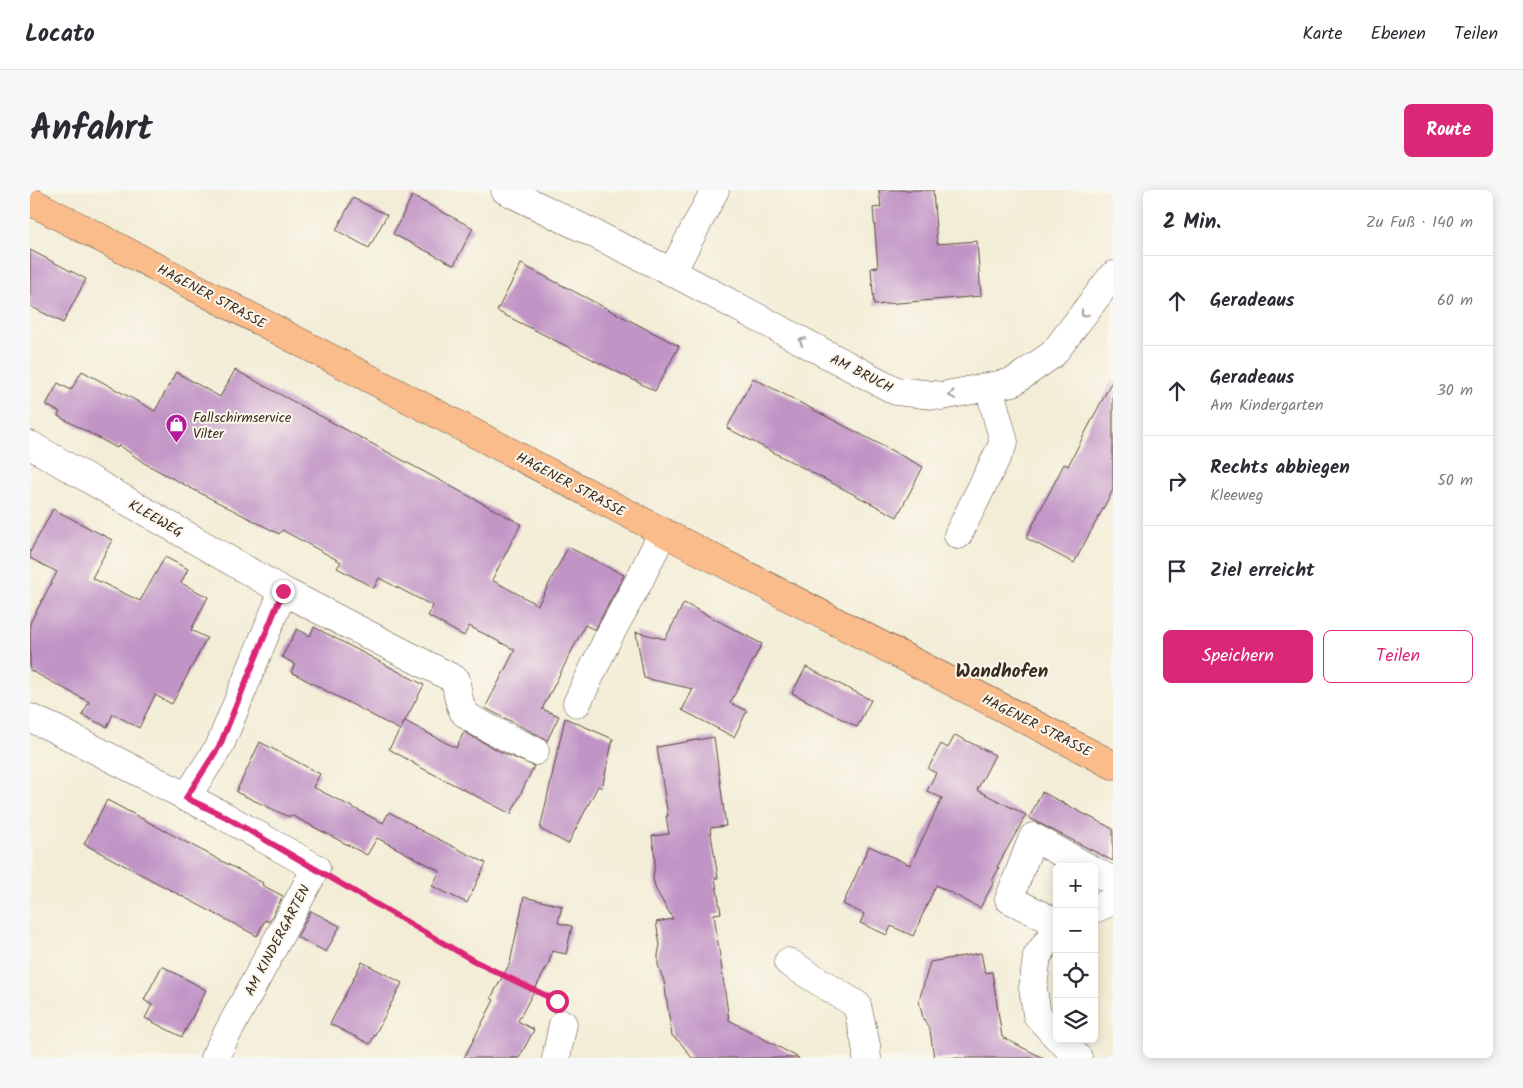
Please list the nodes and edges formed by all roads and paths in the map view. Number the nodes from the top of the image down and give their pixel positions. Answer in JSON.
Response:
{"nodes":[{"id":1,"x":505,"y":190,"type":"edge"},
{"id":2,"x":714,"y":190,"type":"edge"},
{"id":3,"x":30,"y":201,"type":"edge"},
{"id":4,"x":672,"y":272,"type":"junction"},
{"id":5,"x":1113,"y":275,"type":"edge"},
{"id":6,"x":989,"y":387,"type":"junction"},
{"id":7,"x":30,"y":445,"type":"edge"},
{"id":8,"x":663,"y":532,"type":"junction"},
{"id":9,"x":958,"y":536,"type":"dead end"},
{"id":10,"x":283,"y":591,"type":"junction"},
{"id":11,"x":577,"y":703,"type":"dead end"},
{"id":12,"x":30,"y":718,"type":"edge"},
{"id":13,"x":535,"y":751,"type":"dead end"},
{"id":14,"x":1113,"y":765,"type":"edge"},
{"id":15,"x":186,"y":798,"type":"junction"},
{"id":16,"x":1080,"y":863,"type":"edge"},
{"id":17,"x":316,"y":868,"type":"junction"},
{"id":18,"x":1098,"y":873,"type":"edge"},
{"id":19,"x":1113,"y":881,"type":"edge"},
{"id":20,"x":1113,"y":901,"type":"edge"},
{"id":21,"x":1096,"y":908,"type":"edge"},
{"id":22,"x":1053,"y":921,"type":"edge"},
{"id":23,"x":1053,"y":934,"type":"edge"},
{"id":24,"x":788,"y":962,"type":"dead end"},
{"id":25,"x":563,"y":1024,"type":"joint"},
{"id":26,"x":1053,"y":1033,"type":"edge"},
{"id":27,"x":1064,"y":1043,"type":"edge"},
{"id":28,"x":214,"y":1058,"type":"edge"},
{"id":29,"x":556,"y":1058,"type":"edge"},
{"id":30,"x":867,"y":1058,"type":"edge"},
{"id":31,"x":1078,"y":1058,"type":"edge"}],
"edges":[{"from":1,"to":4,"type":"street","name":"AM BRUCH"},
{"from":2,"to":4,"type":"street"},
{"from":3,"to":8,"type":"main road","name":"HAGENER STRASSE"},
{"from":6,"to":4,"type":"street","name":"AM BRUCH","one_way":true},
{"from":5,"to":6,"type":"street","name":"AM BRUCH","one_way":true},
{"from":6,"to":9,"type":"street"},
{"from":7,"to":10,"type":"street","name":"KLEEWEG"},
{"from":8,"to":11,"type":"street"},
{"from":8,"to":14,"type":"main road","name":"HAGENER STRASSE"},
{"from":10,"to":13,"type":"street","name":"KLEEWEG"},
{"from":10,"to":15,"type":"street"},
{"from":12,"to":15,"type":"street","name":"AM KINDERGARTEN"},
{"from":15,"to":17,"type":"street","name":"AM KINDERGARTEN"},
{"from":16,"to":22,"type":"street"},
{"from":17,"to":25,"type":"path"},
{"from":17,"to":28,"type":"street","name":"AM KINDERGARTEN"},
{"from":18,"to":19,"type":"street"},
{"from":20,"to":21,"type":"street"},
{"from":23,"to":26,"type":"street"},
{"from":24,"to":30,"type":"street"},
{"from":25,"to":29,"type":"street"},
{"from":27,"to":31,"type":"street"}]}
